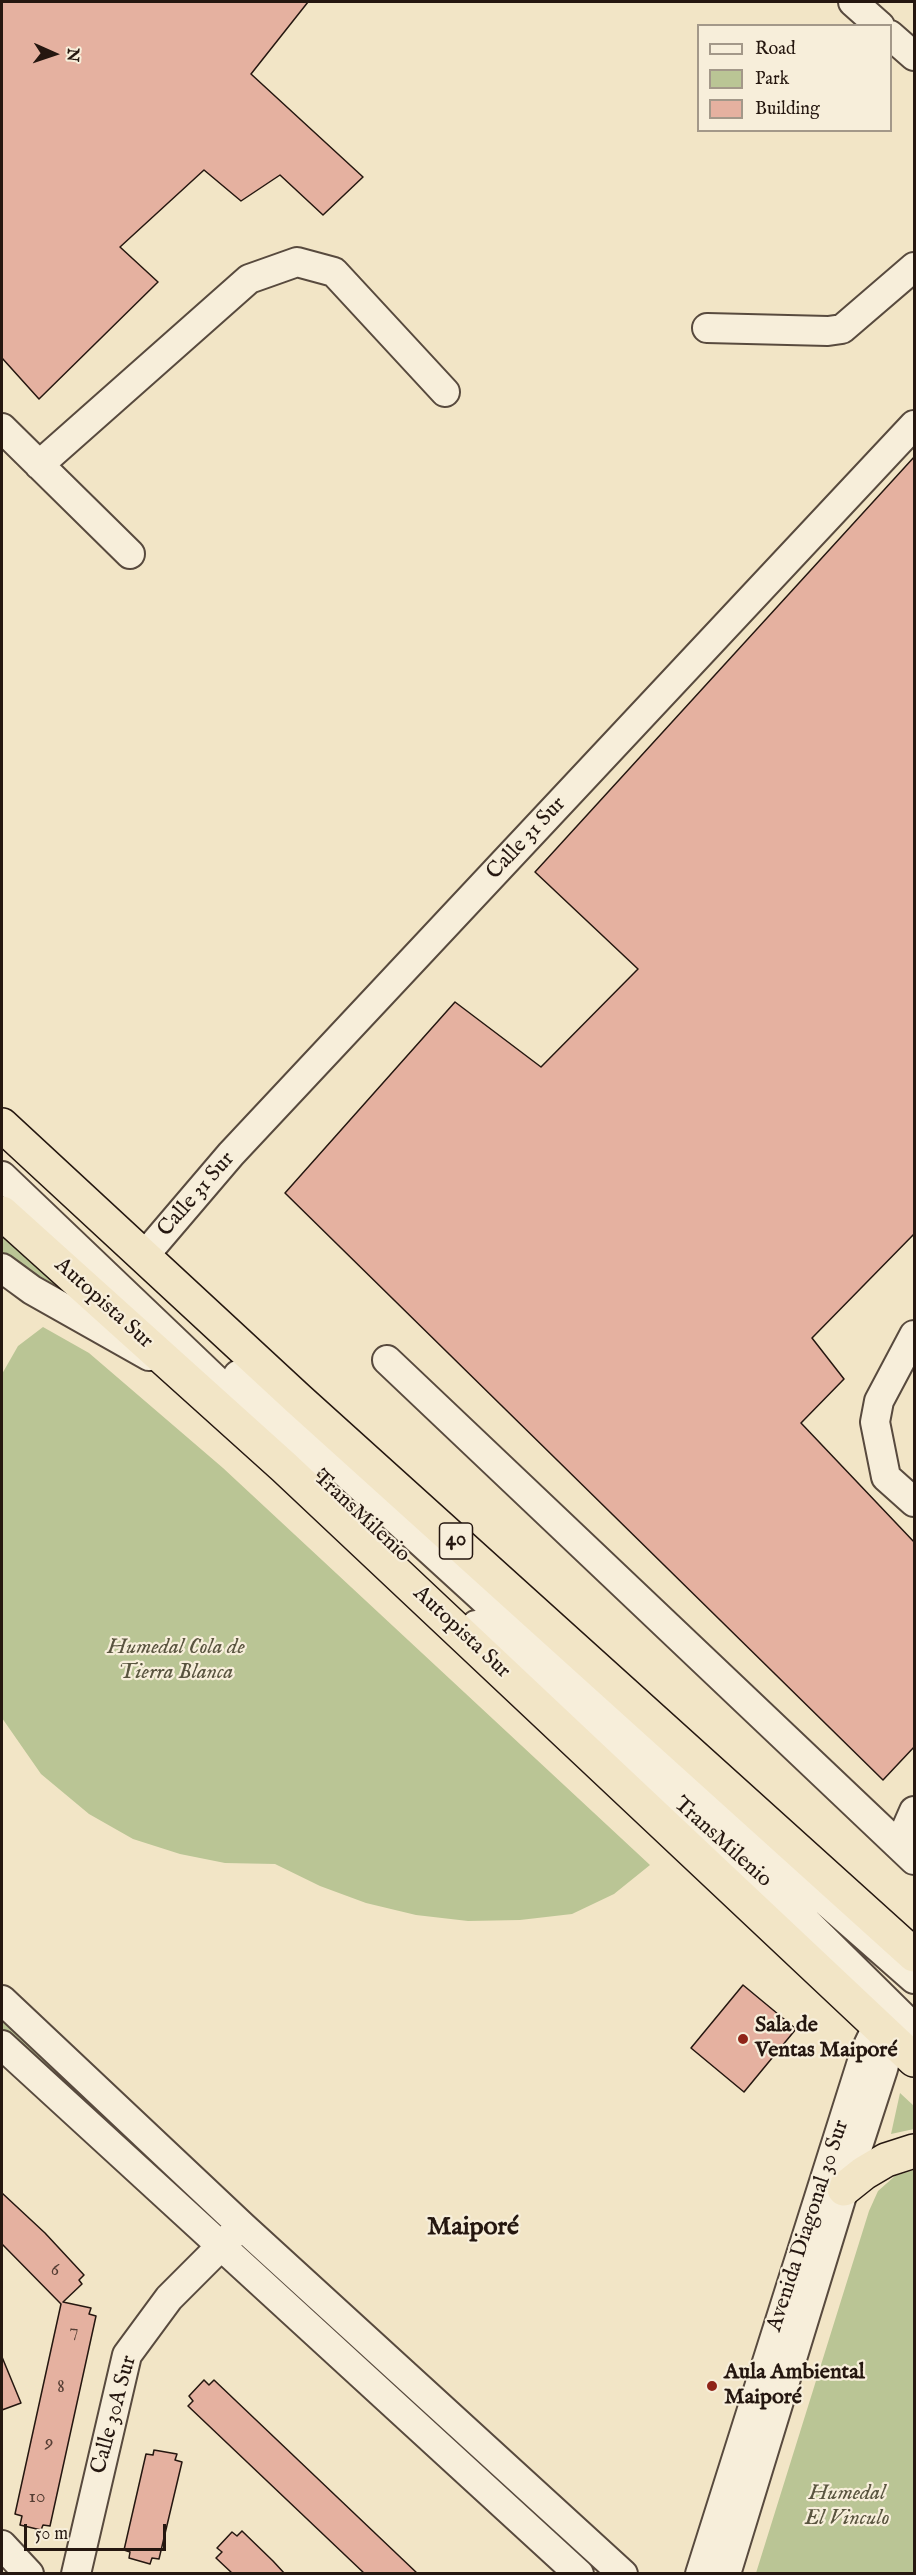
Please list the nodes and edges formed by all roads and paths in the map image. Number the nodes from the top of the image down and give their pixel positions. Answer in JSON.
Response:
{"nodes":[{"id":1,"x":853,"y":2,"type":"edge"},
{"id":2,"x":878,"y":24,"type":"edge"},
{"id":3,"x":892,"y":36,"type":"edge"},
{"id":4,"x":915,"y":56,"type":"edge"},
{"id":5,"x":915,"y":267,"type":"edge"},
{"id":6,"x":707,"y":328,"type":"dead end"},
{"id":7,"x":445,"y":392,"type":"dead end"},
{"id":8,"x":915,"y":425,"type":"edge"},
{"id":9,"x":2,"y":428,"type":"edge"},
{"id":10,"x":39,"y":465,"type":"junction"},
{"id":11,"x":130,"y":554,"type":"dead end"},
{"id":12,"x":2,"y":1125,"type":"edge"},
{"id":13,"x":2,"y":1156,"type":"edge"},
{"id":14,"x":2,"y":1176,"type":"edge"},
{"id":15,"x":2,"y":1213,"type":"edge"},
{"id":16,"x":144,"y":1257,"type":"junction"},
{"id":17,"x":2,"y":1268,"type":"edge"},
{"id":18,"x":915,"y":1335,"type":"edge"},
{"id":19,"x":387,"y":1360,"type":"dead end"},
{"id":20,"x":178,"y":1372,"type":"junction"},
{"id":21,"x":915,"y":1502,"type":"edge"},
{"id":22,"x":915,"y":1811,"type":"edge"},
{"id":23,"x":907,"y":1852,"type":"edge"},
{"id":24,"x":912,"y":1964,"type":"edge"},
{"id":25,"x":2,"y":2000,"type":"edge"},
{"id":26,"x":894,"y":2020,"type":"junction"},
{"id":27,"x":2,"y":2045,"type":"edge"},
{"id":28,"x":915,"y":2060,"type":"edge"},
{"id":29,"x":915,"y":2151,"type":"edge"},
{"id":30,"x":844,"y":2190,"type":"junction"},
{"id":31,"x":242,"y":2226,"type":"junction"},
{"id":32,"x":220,"y":2246,"type":"junction"},
{"id":33,"x":2,"y":2545,"type":"edge"},
{"id":34,"x":29,"y":2574,"type":"edge"},
{"id":35,"x":76,"y":2574,"type":"edge"},
{"id":36,"x":579,"y":2574,"type":"edge"},
{"id":37,"x":623,"y":2574,"type":"edge"},
{"id":38,"x":699,"y":2574,"type":"edge"},
{"id":39,"x":726,"y":2574,"type":"edge"}],
"edges":[{"from":1,"to":2,"type":"street"},
{"from":3,"to":4,"type":"street"},
{"from":5,"to":6,"type":"street"},
{"from":7,"to":10,"type":"street"},
{"from":8,"to":16,"type":"street","name":"Calle 31 Sur"},
{"from":9,"to":10,"type":"street"},
{"from":10,"to":11,"type":"street"},
{"from":12,"to":16,"type":"highway","number":"40"},
{"from":13,"to":24,"type":"street","name":"TransMilenio"},
{"from":14,"to":26,"type":"street","name":"TransMilenio"},
{"from":15,"to":20,"type":"highway","name":"Autopista Sur"},
{"from":16,"to":24,"type":"highway","number":"40"},
{"from":17,"to":20,"type":"street"},
{"from":18,"to":21,"type":"street"},
{"from":19,"to":23,"type":"street"},
{"from":20,"to":26,"type":"highway","name":"Autopista Sur"},
{"from":22,"to":23,"type":"street"},
{"from":24,"to":26,"type":"street","name":"Avenida Diagonal 30 Sur"},
{"from":25,"to":31,"type":"street"},
{"from":26,"to":28,"type":"highway","name":"Autopista Sur"},
{"from":26,"to":30,"type":"street","name":"Avenida Diagonal 30 Sur"},
{"from":26,"to":38,"type":"street","name":"Avenida Diagonal 30 Sur"},
{"from":27,"to":32,"type":"street"},
{"from":29,"to":30,"type":"highway"},
{"from":30,"to":39,"type":"street","name":"Avenida Diagonal 30 Sur"},
{"from":31,"to":32,"type":"street","name":"Calle 30A Sur"},
{"from":31,"to":37,"type":"street"},
{"from":32,"to":35,"type":"street","name":"Calle 30A Sur"},
{"from":32,"to":36,"type":"street"},
{"from":33,"to":34,"type":"street"}]}
